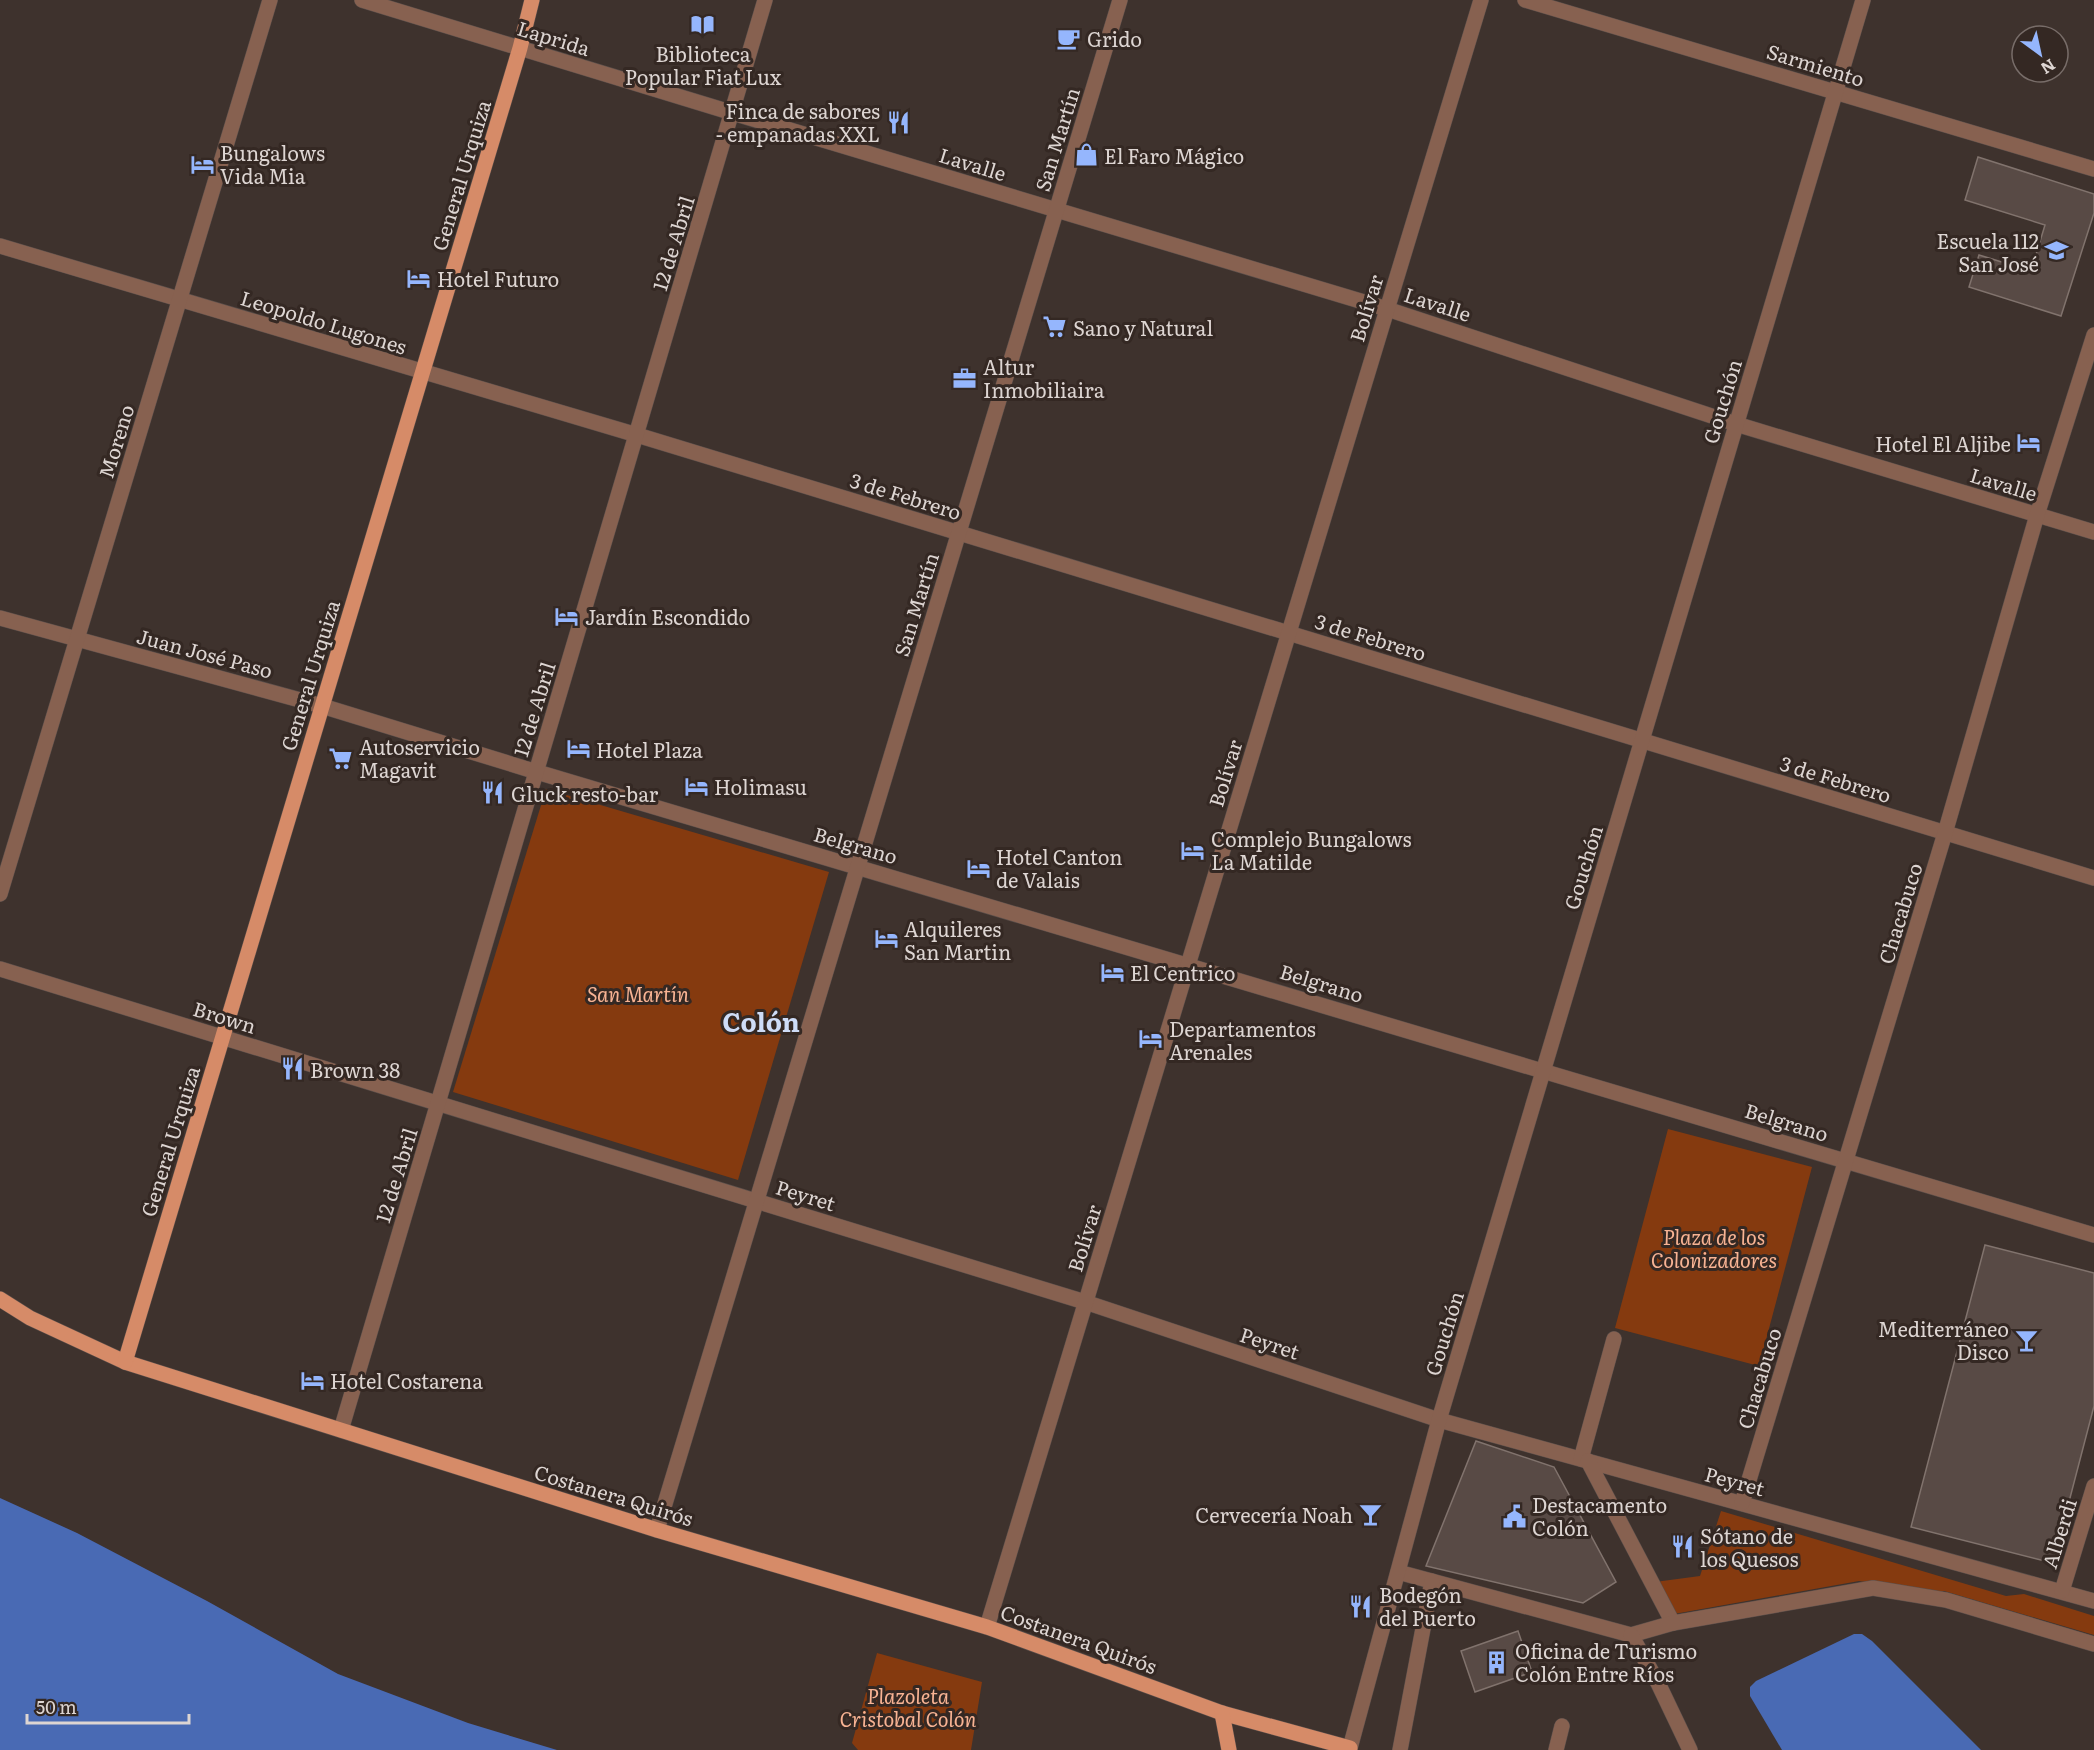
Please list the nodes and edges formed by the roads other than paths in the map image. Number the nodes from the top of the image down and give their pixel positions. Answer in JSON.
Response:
{"nodes":[{"id":1,"x":270,"y":0,"type":"edge"},
{"id":2,"x":362,"y":0,"type":"edge"},
{"id":3,"x":532,"y":0,"type":"edge"},
{"id":4,"x":765,"y":0,"type":"edge"},
{"id":5,"x":1120,"y":0,"type":"edge"},
{"id":6,"x":1481,"y":0,"type":"edge"},
{"id":7,"x":1525,"y":0,"type":"edge"},
{"id":8,"x":1863,"y":0,"type":"edge"},
{"id":9,"x":520,"y":48,"type":"junction"},
{"id":10,"x":1835,"y":92,"type":"junction"},
{"id":11,"x":733,"y":113,"type":"junction"},
{"id":12,"x":2094,"y":169,"type":"edge"},
{"id":13,"x":1057,"y":210,"type":"junction"},
{"id":14,"x":0,"y":246,"type":"edge"},
{"id":15,"x":180,"y":300,"type":"junction"},
{"id":16,"x":1387,"y":309,"type":"junction"},
{"id":17,"x":2094,"y":334,"type":"edge"},
{"id":18,"x":423,"y":372,"type":"junction"},
{"id":19,"x":1737,"y":424,"type":"junction"},
{"id":20,"x":637,"y":435,"type":"junction"},
{"id":21,"x":2037,"y":515,"type":"junction"},
{"id":22,"x":2094,"y":532,"type":"edge"},
{"id":23,"x":959,"y":533,"type":"junction"},
{"id":24,"x":0,"y":618,"type":"edge"},
{"id":25,"x":1288,"y":633,"type":"junction"},
{"id":26,"x":77,"y":639,"type":"junction"},
{"id":27,"x":322,"y":706,"type":"junction"},
{"id":28,"x":1642,"y":740,"type":"junction"},
{"id":29,"x":537,"y":772,"type":"junction"},
{"id":30,"x":1945,"y":833,"type":"junction"},
{"id":31,"x":858,"y":866,"type":"junction"},
{"id":32,"x":2094,"y":878,"type":"edge"},
{"id":33,"x":0,"y":894,"type":"edge"},
{"id":34,"x":1188,"y":964,"type":"junction"},
{"id":35,"x":0,"y":969,"type":"edge"},
{"id":36,"x":223,"y":1037,"type":"junction"},
{"id":37,"x":1544,"y":1070,"type":"junction"},
{"id":38,"x":438,"y":1104,"type":"junction"},
{"id":39,"x":1846,"y":1161,"type":"junction"},
{"id":40,"x":756,"y":1201,"type":"junction"},
{"id":41,"x":2094,"y":1235,"type":"edge"},
{"id":42,"x":0,"y":1299,"type":"edge"},
{"id":43,"x":1085,"y":1302,"type":"junction"},
{"id":44,"x":1614,"y":1340,"type":"dead end"},
{"id":45,"x":125,"y":1362,"type":"junction"},
{"id":46,"x":1439,"y":1420,"type":"junction"},
{"id":47,"x":341,"y":1430,"type":"junction"},
{"id":48,"x":1585,"y":1460,"type":"junction"},
{"id":49,"x":2094,"y":1486,"type":"edge"},
{"id":50,"x":1742,"y":1503,"type":"junction"},
{"id":51,"x":657,"y":1530,"type":"junction"},
{"id":52,"x":1398,"y":1572,"type":"junction"},
{"id":53,"x":1432,"y":1581,"type":"junction"},
{"id":54,"x":2062,"y":1592,"type":"junction"},
{"id":55,"x":2094,"y":1601,"type":"edge"},
{"id":56,"x":1673,"y":1623,"type":"junction"},
{"id":57,"x":987,"y":1627,"type":"junction"},
{"id":58,"x":1631,"y":1635,"type":"junction"},
{"id":59,"x":2094,"y":1644,"type":"edge"},
{"id":60,"x":1222,"y":1713,"type":"junction"},
{"id":61,"x":1562,"y":1726,"type":"dead end"},
{"id":62,"x":1349,"y":1749,"type":"edge"},
{"id":63,"x":1229,"y":1750,"type":"edge"},
{"id":64,"x":1400,"y":1750,"type":"edge"},
{"id":65,"x":1556,"y":1750,"type":"edge"},
{"id":66,"x":1690,"y":1750,"type":"edge"}],
"edges":[{"from":1,"to":15,"type":"street","name":"Moreno"},
{"from":2,"to":9,"type":"street","name":"Laprida"},
{"from":3,"to":9,"type":"main road","name":"General Urquiza"},
{"from":4,"to":11,"type":"street","name":"12 de Abril"},
{"from":5,"to":13,"type":"street","name":"San Martín"},
{"from":6,"to":16,"type":"street","name":"Bolívar"},
{"from":7,"to":10,"type":"street","name":"Sarmiento"},
{"from":8,"to":10,"type":"street","name":"Gouchón"},
{"from":9,"to":11,"type":"street","name":"Laprida"},
{"from":9,"to":18,"type":"main road","name":"General Urquiza"},
{"from":10,"to":12,"type":"street","name":"Sarmiento"},
{"from":10,"to":19,"type":"street","name":"Gouchón"},
{"from":11,"to":13,"type":"street","name":"Lavalle"},
{"from":11,"to":20,"type":"street","name":"12 de Abril"},
{"from":13,"to":16,"type":"street","name":"Lavalle"},
{"from":13,"to":23,"type":"street","name":"San Martín"},
{"from":14,"to":15,"type":"street","name":"Leopoldo Lugones"},
{"from":15,"to":18,"type":"street","name":"Leopoldo Lugones"},
{"from":15,"to":26,"type":"street","name":"Moreno"},
{"from":16,"to":19,"type":"street","name":"Lavalle"},
{"from":16,"to":25,"type":"street","name":"Bolívar"},
{"from":17,"to":21,"type":"street","name":"Chacabuco"},
{"from":18,"to":20,"type":"street","name":"Leopoldo Lugones"},
{"from":18,"to":27,"type":"main road","name":"General Urquiza"},
{"from":19,"to":21,"type":"street","name":"Lavalle"},
{"from":19,"to":28,"type":"street","name":"Gouchón"},
{"from":20,"to":23,"type":"street","name":"3 de Febrero"},
{"from":20,"to":29,"type":"street","name":"12 de Abril"},
{"from":21,"to":22,"type":"street","name":"Lavalle"},
{"from":21,"to":30,"type":"street","name":"Chacabuco"},
{"from":23,"to":25,"type":"street","name":"3 de Febrero"},
{"from":23,"to":31,"type":"street","name":"San Martín"},
{"from":24,"to":26,"type":"street","name":"Juan José Paso"},
{"from":25,"to":28,"type":"street","name":"3 de Febrero"},
{"from":25,"to":34,"type":"street","name":"Bolívar"},
{"from":26,"to":27,"type":"street","name":"Juan José Paso"},
{"from":26,"to":33,"type":"street","name":"Moreno"},
{"from":27,"to":29,"type":"street","name":"Juan José Paso"},
{"from":27,"to":36,"type":"main road","name":"General Urquiza"},
{"from":28,"to":30,"type":"street","name":"3 de Febrero"},
{"from":28,"to":37,"type":"street","name":"Gouchón"},
{"from":29,"to":31,"type":"street","name":"Belgrano"},
{"from":29,"to":38,"type":"street","name":"12 de Abril"},
{"from":30,"to":32,"type":"street","name":"3 de Febrero"},
{"from":30,"to":39,"type":"street","name":"Chacabuco"},
{"from":31,"to":34,"type":"street","name":"Belgrano"},
{"from":31,"to":40,"type":"street","name":"San Martín"},
{"from":34,"to":37,"type":"street","name":"Belgrano"},
{"from":34,"to":43,"type":"street","name":"Bolívar"},
{"from":35,"to":36,"type":"street","name":"Brown"},
{"from":36,"to":38,"type":"street","name":"Brown"},
{"from":36,"to":45,"type":"main road","name":"General Urquiza"},
{"from":37,"to":39,"type":"street","name":"Belgrano"},
{"from":37,"to":46,"type":"street","name":"Gouchón"},
{"from":38,"to":40,"type":"street","name":"Peyret"},
{"from":38,"to":47,"type":"street","name":"12 de Abril"},
{"from":39,"to":41,"type":"street","name":"Belgrano"},
{"from":39,"to":50,"type":"street","name":"Chacabuco"},
{"from":40,"to":43,"type":"street","name":"Peyret"},
{"from":40,"to":51,"type":"street","name":"San Martín"},
{"from":42,"to":45,"type":"main road","name":"Costanera Quirós"},
{"from":43,"to":46,"type":"street","name":"Peyret"},
{"from":43,"to":57,"type":"street","name":"Bolívar"},
{"from":44,"to":48,"type":"street"},
{"from":45,"to":47,"type":"main road","name":"Costanera Quirós"},
{"from":46,"to":48,"type":"street","name":"Peyret"},
{"from":46,"to":52,"type":"street","name":"Gouchón"},
{"from":47,"to":51,"type":"main road","name":"Costanera Quirós"},
{"from":48,"to":50,"type":"street","name":"Peyret"},
{"from":48,"to":56,"type":"street"},
{"from":49,"to":54,"type":"street","name":"Alberdi"},
{"from":50,"to":54,"type":"street","name":"Peyret"},
{"from":51,"to":57,"type":"main road","name":"Costanera Quirós"},
{"from":52,"to":53,"type":"street"},
{"from":52,"to":62,"type":"street","name":"Gouchón"},
{"from":53,"to":58,"type":"street"},
{"from":53,"to":64,"type":"street"},
{"from":54,"to":55,"type":"street","name":"Peyret"},
{"from":56,"to":58,"type":"street"},
{"from":56,"to":59,"type":"street"},
{"from":57,"to":60,"type":"main road","name":"Costanera Quirós"},
{"from":58,"to":66,"type":"street"},
{"from":60,"to":62,"type":"main road","name":"Costanera Quirós"},
{"from":60,"to":63,"type":"main road"},
{"from":61,"to":65,"type":"street"}]}
